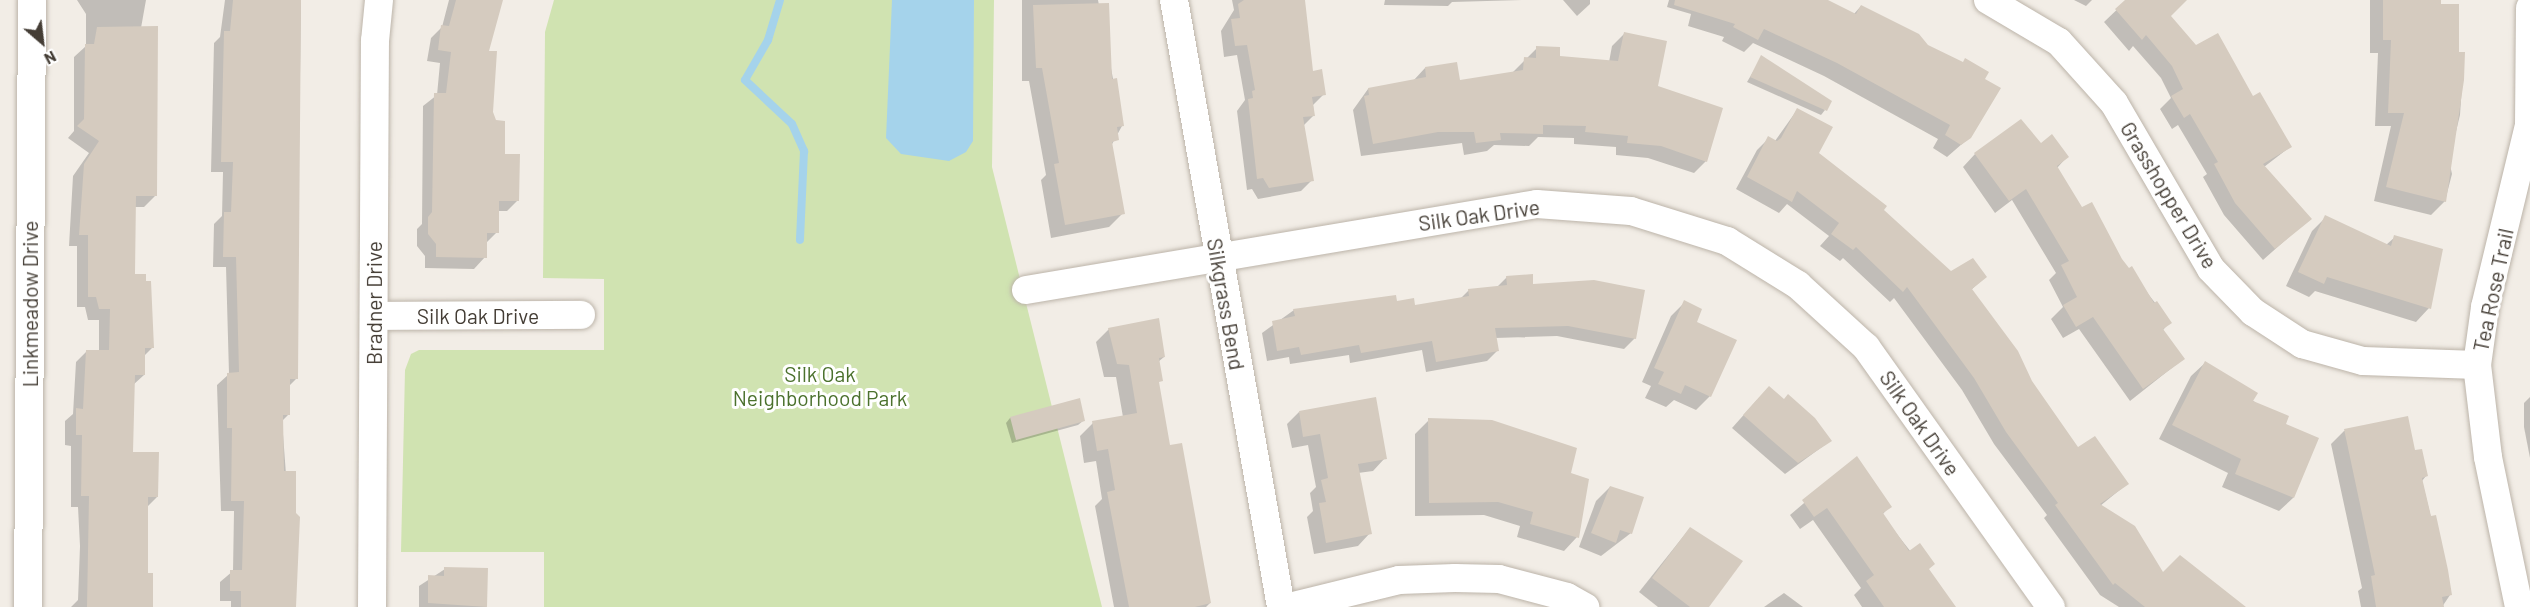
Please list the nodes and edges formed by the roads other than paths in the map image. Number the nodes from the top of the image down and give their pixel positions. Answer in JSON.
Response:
{"nodes":[{"id":1,"x":32,"y":0,"type":"edge"},
{"id":2,"x":379,"y":0,"type":"edge"},
{"id":3,"x":1174,"y":0,"type":"edge"},
{"id":4,"x":1988,"y":0,"type":"edge"},
{"id":5,"x":2530,"y":8,"type":"edge"},
{"id":6,"x":1218,"y":256,"type":"junction"},
{"id":7,"x":1026,"y":290,"type":"dead end"},
{"id":8,"x":581,"y":315,"type":"dead end"},
{"id":9,"x":374,"y":316,"type":"junction"},
{"id":10,"x":2477,"y":365,"type":"junction"},
{"id":11,"x":28,"y":607,"type":"edge"},
{"id":12,"x":372,"y":607,"type":"edge"},
{"id":13,"x":1281,"y":607,"type":"edge"},
{"id":14,"x":1289,"y":607,"type":"edge"},
{"id":15,"x":1585,"y":607,"type":"edge"},
{"id":16,"x":2051,"y":607,"type":"edge"},
{"id":17,"x":2519,"y":607,"type":"edge"}],
"edges":[{"from":1,"to":11,"type":"street","name":"Linkmeadow Drive"},
{"from":2,"to":9,"type":"street","name":"Bradner Drive"},
{"from":3,"to":6,"type":"street","name":"Silkgrass Bend"},
{"from":4,"to":10,"type":"street","name":"Grasshopper Drive"},
{"from":5,"to":10,"type":"street","name":"Tea Rose Trail"},
{"from":6,"to":7,"type":"street","name":"Silk Oak Drive"},
{"from":6,"to":13,"type":"street","name":"Silkgrass Bend"},
{"from":6,"to":16,"type":"street","name":"Silk Oak Drive"},
{"from":8,"to":9,"type":"street","name":"Silk Oak Drive"},
{"from":9,"to":12,"type":"street","name":"Bradner Drive"},
{"from":10,"to":17,"type":"street","name":"Tea Rose Trail"},
{"from":14,"to":15,"type":"street"}]}
